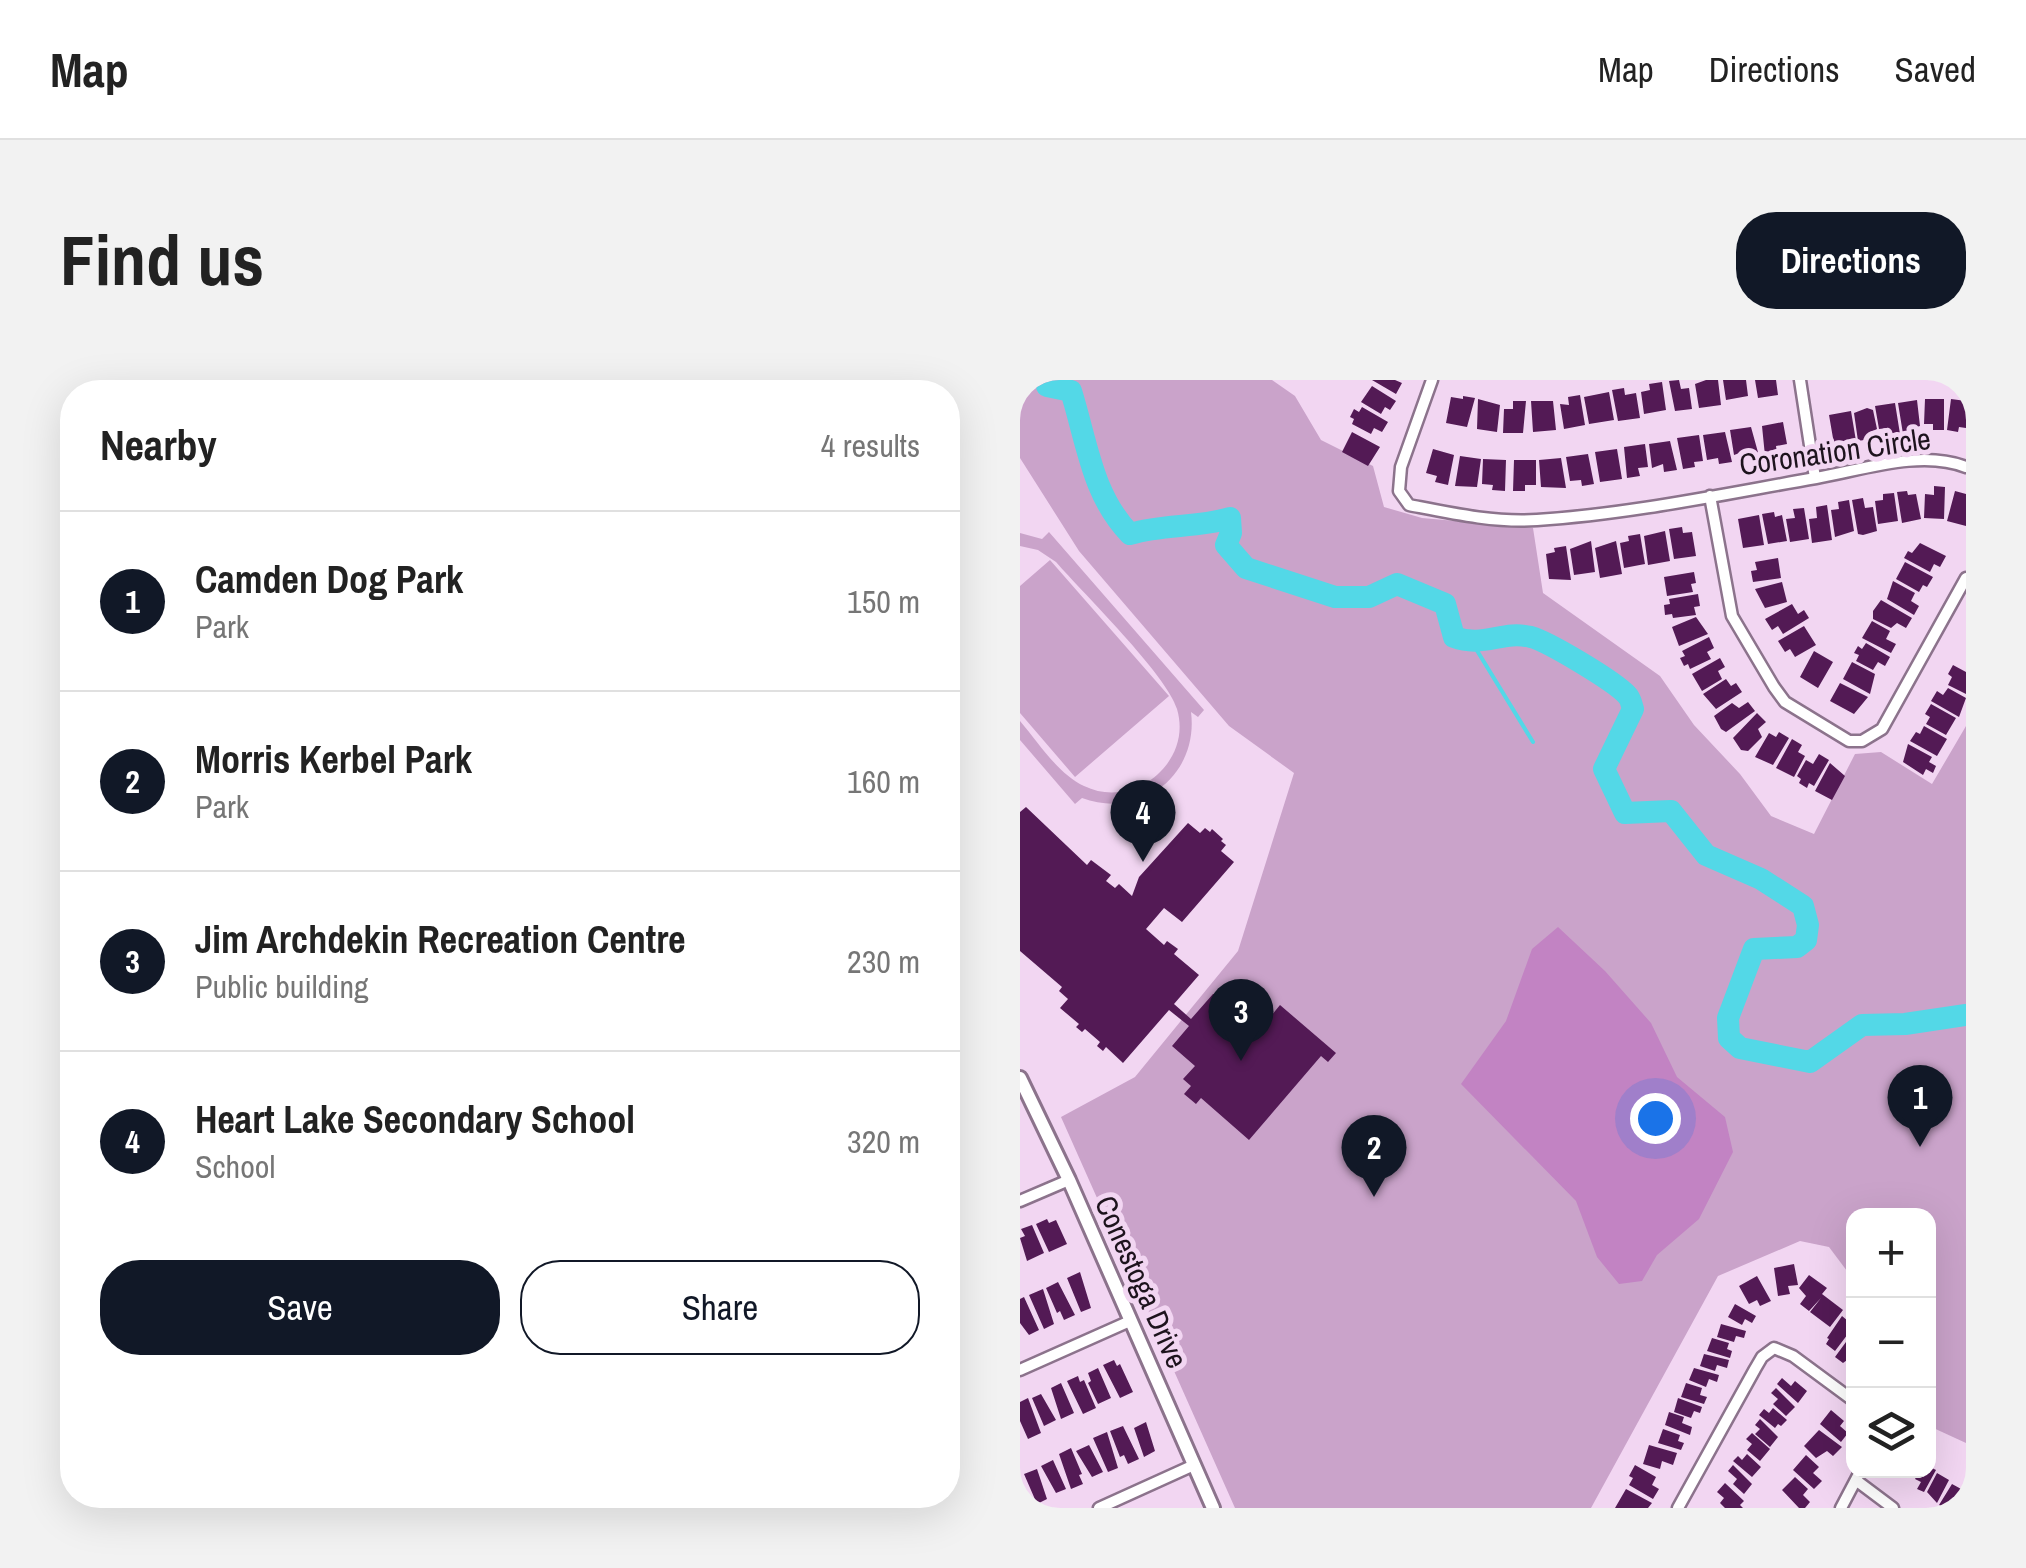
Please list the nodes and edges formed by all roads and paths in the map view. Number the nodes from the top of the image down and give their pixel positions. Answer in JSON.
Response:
{"nodes":[{"id":1,"x":1432,"y":380,"type":"edge"},
{"id":2,"x":1800,"y":380,"type":"edge"},
{"id":3,"x":1966,"y":466,"type":"edge"},
{"id":4,"x":1814,"y":478,"type":"junction"},
{"id":5,"x":1710,"y":496,"type":"junction"},
{"id":6,"x":1966,"y":578,"type":"edge"},
{"id":7,"x":1020,"y":1078,"type":"edge"},
{"id":8,"x":1069,"y":1180,"type":"junction"},
{"id":9,"x":1020,"y":1201,"type":"edge"},
{"id":10,"x":1130,"y":1321,"type":"junction"},
{"id":11,"x":1020,"y":1370,"type":"edge"},
{"id":12,"x":1846,"y":1395,"type":"edge"},
{"id":13,"x":1194,"y":1466,"type":"junction"},
{"id":14,"x":1858,"y":1478,"type":"edge"},
{"id":15,"x":1861,"y":1478,"type":"edge"},
{"id":16,"x":1099,"y":1508,"type":"edge"},
{"id":17,"x":1213,"y":1508,"type":"edge"},
{"id":18,"x":1678,"y":1508,"type":"edge"},
{"id":19,"x":1842,"y":1508,"type":"edge"},
{"id":20,"x":1893,"y":1508,"type":"edge"}],
"edges":[{"from":1,"to":5,"type":"street","name":"Coronation Circle"},
{"from":2,"to":4,"type":"street"},
{"from":3,"to":4,"type":"street","name":"Coronation Circle"},
{"from":4,"to":5,"type":"street","name":"Coronation Circle"},
{"from":5,"to":6,"type":"street","name":"Coronation Circle"},
{"from":7,"to":8,"type":"street","name":"Conestoga Drive"},
{"from":8,"to":9,"type":"street"},
{"from":8,"to":10,"type":"street","name":"Conestoga Drive"},
{"from":10,"to":11,"type":"street"},
{"from":10,"to":13,"type":"street","name":"Conestoga Drive"},
{"from":12,"to":18,"type":"street"},
{"from":13,"to":16,"type":"street"},
{"from":13,"to":17,"type":"street","name":"Conestoga Drive"},
{"from":14,"to":19,"type":"street"},
{"from":15,"to":20,"type":"street"}]}
